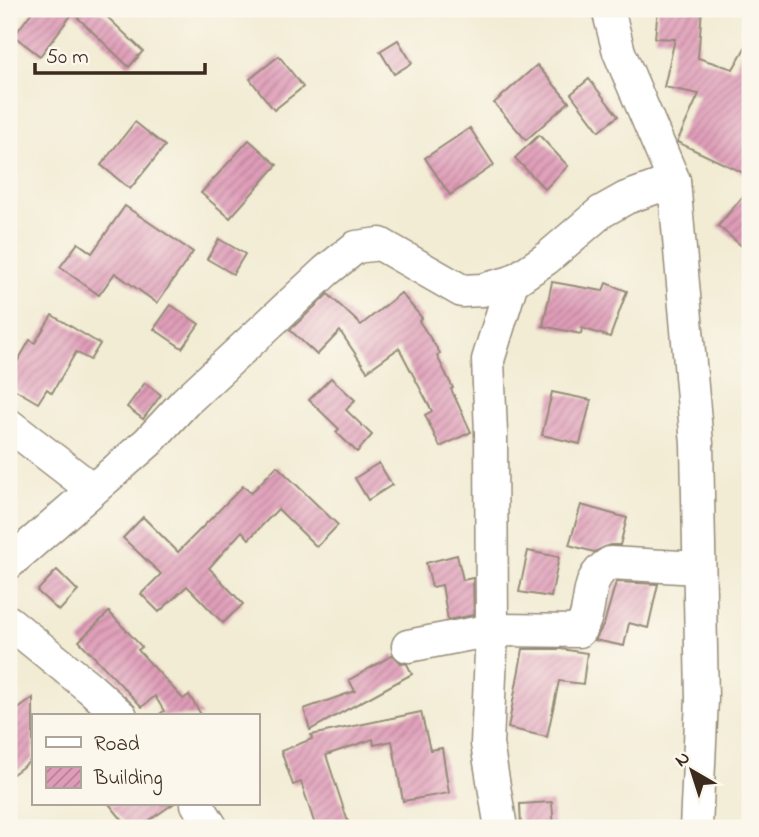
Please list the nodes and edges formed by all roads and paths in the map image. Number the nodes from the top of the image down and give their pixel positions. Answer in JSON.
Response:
{"nodes":[{"id":1,"x":608,"y":9,"type":"edge"},
{"id":2,"x":674,"y":181,"type":"junction"},
{"id":3,"x":512,"y":282,"type":"junction"},
{"id":4,"x":9,"y":425,"type":"edge"},
{"id":5,"x":92,"y":489,"type":"junction"},
{"id":6,"x":9,"y":563,"type":"edge"},
{"id":7,"x":698,"y":568,"type":"junction"},
{"id":8,"x":9,"y":622,"type":"edge"},
{"id":9,"x":492,"y":630,"type":"junction"},
{"id":10,"x":408,"y":646,"type":"dead end"},
{"id":11,"x":119,"y":714,"type":"edge"},
{"id":12,"x":198,"y":806,"type":"edge"},
{"id":13,"x":212,"y":828,"type":"edge"},
{"id":14,"x":501,"y":828,"type":"edge"},
{"id":15,"x":696,"y":828,"type":"edge"}],
"edges":[{"from":1,"to":2,"type":"street"},
{"from":2,"to":3,"type":"street"},
{"from":2,"to":7,"type":"street"},
{"from":3,"to":5,"type":"street"},
{"from":3,"to":9,"type":"street"},
{"from":4,"to":5,"type":"street"},
{"from":5,"to":6,"type":"street"},
{"from":7,"to":9,"type":"street"},
{"from":7,"to":15,"type":"street"},
{"from":8,"to":11,"type":"street"},
{"from":9,"to":10,"type":"street"},
{"from":9,"to":14,"type":"street"},
{"from":12,"to":13,"type":"street"}]}
